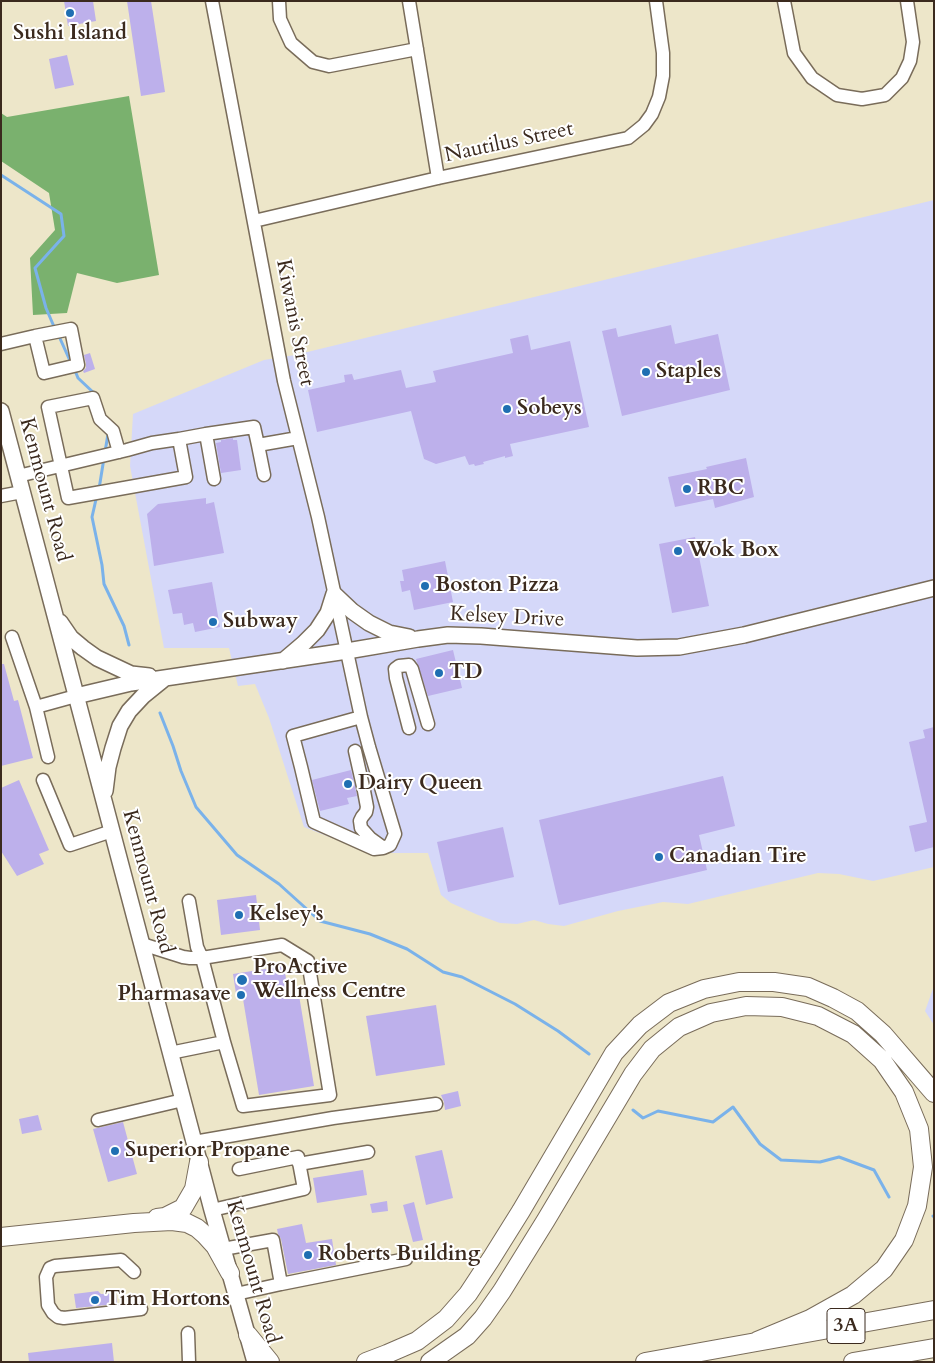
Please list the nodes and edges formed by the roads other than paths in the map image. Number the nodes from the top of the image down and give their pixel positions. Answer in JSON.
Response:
{"nodes":[{"id":1,"x":212,"y":1,"type":"edge"},
{"id":2,"x":279,"y":1,"type":"edge"},
{"id":3,"x":409,"y":1,"type":"edge"},
{"id":4,"x":656,"y":1,"type":"edge"},
{"id":5,"x":784,"y":1,"type":"edge"},
{"id":6,"x":907,"y":1,"type":"edge"},
{"id":7,"x":416,"y":49,"type":"junction"},
{"id":8,"x":438,"y":178,"type":"junction"},
{"id":9,"x":254,"y":221,"type":"junction"},
{"id":10,"x":35,"y":336,"type":"dead end"},
{"id":11,"x":1,"y":344,"type":"edge"},
{"id":12,"x":1,"y":412,"type":"edge"},
{"id":13,"x":206,"y":434,"type":"junction"},
{"id":14,"x":298,"y":438,"type":"junction"},
{"id":15,"x":179,"y":439,"type":"junction"},
{"id":16,"x":258,"y":445,"type":"junction"},
{"id":17,"x":120,"y":452,"type":"junction"},
{"id":18,"x":60,"y":466,"type":"junction"},
{"id":19,"x":264,"y":475,"type":"dead end"},
{"id":20,"x":18,"y":476,"type":"junction"},
{"id":21,"x":214,"y":478,"type":"dead end"},
{"id":22,"x":22,"y":492,"type":"junction"},
{"id":23,"x":1,"y":496,"type":"edge"},
{"id":24,"x":934,"y":588,"type":"edge"},
{"id":25,"x":334,"y":594,"type":"junction"},
{"id":26,"x":55,"y":616,"type":"junction"},
{"id":27,"x":12,"y":637,"type":"dead end"},
{"id":28,"x":418,"y":639,"type":"junction"},
{"id":29,"x":347,"y":651,"type":"junction"},
{"id":30,"x":282,"y":661,"type":"junction"},
{"id":31,"x":165,"y":678,"type":"junction"},
{"id":32,"x":76,"y":696,"type":"junction"},
{"id":33,"x":36,"y":707,"type":"junction"},
{"id":34,"x":361,"y":717,"type":"junction"},
{"id":35,"x":428,"y":724,"type":"dead end"},
{"id":36,"x":409,"y":728,"type":"dead end"},
{"id":37,"x":355,"y":751,"type":"dead end"},
{"id":38,"x":48,"y":757,"type":"dead end"},
{"id":39,"x":43,"y":780,"type":"dead end"},
{"id":40,"x":104,"y":800,"type":"junction"},
{"id":41,"x":112,"y":831,"type":"junction"},
{"id":42,"x":384,"y":848,"type":"junction"},
{"id":43,"x":189,"y":901,"type":"dead end"},
{"id":44,"x":142,"y":944,"type":"junction"},
{"id":45,"x":202,"y":958,"type":"junction"},
{"id":46,"x":224,"y":1042,"type":"junction"},
{"id":47,"x":170,"y":1053,"type":"junction"},
{"id":48,"x":934,"y":1093,"type":"edge"},
{"id":49,"x":330,"y":1095,"type":"junction"},
{"id":50,"x":183,"y":1100,"type":"junction"},
{"id":51,"x":436,"y":1104,"type":"dead end"},
{"id":52,"x":333,"y":1118,"type":"junction"},
{"id":53,"x":98,"y":1120,"type":"dead end"},
{"id":54,"x":194,"y":1142,"type":"junction"},
{"id":55,"x":368,"y":1152,"type":"dead end"},
{"id":56,"x":199,"y":1162,"type":"junction"},
{"id":57,"x":299,"y":1164,"type":"junction"},
{"id":58,"x":239,"y":1169,"type":"dead end"},
{"id":59,"x":212,"y":1210,"type":"junction"},
{"id":60,"x":134,"y":1223,"type":"junction"},
{"id":61,"x":1,"y":1237,"type":"edge"},
{"id":62,"x":223,"y":1249,"type":"junction"},
{"id":63,"x":406,"y":1259,"type":"dead end"},
{"id":64,"x":134,"y":1272,"type":"dead end"},
{"id":65,"x":230,"y":1273,"type":"junction"},
{"id":66,"x":281,"y":1284,"type":"junction"},
{"id":67,"x":236,"y":1294,"type":"junction"},
{"id":68,"x":141,"y":1309,"type":"dead end"},
{"id":69,"x":934,"y":1310,"type":"edge"},
{"id":70,"x":188,"y":1333,"type":"dead end"},
{"id":71,"x":248,"y":1335,"type":"junction"},
{"id":72,"x":757,"y":1341,"type":"junction"},
{"id":73,"x":934,"y":1348,"type":"edge"},
{"id":74,"x":189,"y":1362,"type":"edge"},
{"id":75,"x":255,"y":1362,"type":"edge"},
{"id":76,"x":270,"y":1362,"type":"edge"},
{"id":77,"x":366,"y":1362,"type":"edge"},
{"id":78,"x":430,"y":1362,"type":"edge"},
{"id":79,"x":645,"y":1362,"type":"edge"},
{"id":80,"x":853,"y":1362,"type":"edge"}],
"edges":[{"from":1,"to":9,"type":"street","name":"Kiwanis Street"},
{"from":2,"to":7,"type":"street"},
{"from":3,"to":7,"type":"street"},
{"from":4,"to":8,"type":"street","name":"Nautilus Street"},
{"from":5,"to":6,"type":"street"},
{"from":7,"to":8,"type":"street"},
{"from":8,"to":9,"type":"street","name":"Nautilus Street"},
{"from":9,"to":14,"type":"street","name":"Kiwanis Street"},
{"from":10,"to":11,"type":"street"},
{"from":12,"to":20,"type":"main road","name":"Kenmount Road"},
{"from":13,"to":15,"type":"street"},
{"from":13,"to":16,"type":"street"},
{"from":13,"to":21,"type":"street"},
{"from":14,"to":16,"type":"street"},
{"from":14,"to":25,"type":"street","name":"Kiwanis Street"},
{"from":15,"to":17,"type":"street"},
{"from":15,"to":18,"type":"street"},
{"from":16,"to":19,"type":"street"},
{"from":17,"to":18,"type":"street"},
{"from":17,"to":18,"type":"street"},
{"from":18,"to":20,"type":"street"},
{"from":20,"to":22,"type":"main road","name":"Kenmount Road"},
{"from":22,"to":23,"type":"street"},
{"from":22,"to":26,"type":"main road","name":"Kenmount Road"},
{"from":24,"to":28,"type":"main road","name":"Kelsey Drive"},
{"from":25,"to":28,"type":"main road"},
{"from":25,"to":29,"type":"street","name":"Kiwanis Street"},
{"from":25,"to":30,"type":"main road"},
{"from":26,"to":31,"type":"main road"},
{"from":26,"to":32,"type":"main road","name":"Kenmount Road"},
{"from":27,"to":33,"type":"street"},
{"from":28,"to":29,"type":"main road","name":"Kelsey Drive"},
{"from":29,"to":30,"type":"main road","name":"Kelsey Drive"},
{"from":29,"to":34,"type":"street","name":"Kiwanis Street"},
{"from":30,"to":31,"type":"main road","name":"Kelsey Drive"},
{"from":31,"to":32,"type":"main road","name":"Kelsey Drive"},
{"from":31,"to":40,"type":"main road"},
{"from":32,"to":33,"type":"street"},
{"from":32,"to":40,"type":"main road","name":"Kenmount Road"},
{"from":33,"to":38,"type":"street"},
{"from":34,"to":42,"type":"street","name":"Kiwanis Street"},
{"from":34,"to":42,"type":"street"},
{"from":35,"to":36,"type":"street"},
{"from":37,"to":42,"type":"street"},
{"from":39,"to":41,"type":"street"},
{"from":40,"to":41,"type":"main road","name":"Kenmount Road"},
{"from":41,"to":44,"type":"main road","name":"Kenmount Road"},
{"from":43,"to":45,"type":"street"},
{"from":44,"to":45,"type":"street"},
{"from":44,"to":47,"type":"main road","name":"Kenmount Road"},
{"from":45,"to":46,"type":"street"},
{"from":45,"to":49,"type":"street"},
{"from":46,"to":47,"type":"street"},
{"from":46,"to":49,"type":"street"},
{"from":47,"to":50,"type":"main road","name":"Kenmount Road"},
{"from":48,"to":77,"type":"highway"},
{"from":49,"to":52,"type":"street"},
{"from":50,"to":53,"type":"street"},
{"from":50,"to":54,"type":"main road","name":"Kenmount Road"},
{"from":51,"to":52,"type":"street"},
{"from":52,"to":54,"type":"street"},
{"from":54,"to":56,"type":"main road","name":"Kenmount Road"},
{"from":55,"to":57,"type":"street"},
{"from":56,"to":59,"type":"main road","name":"Kenmount Road"},
{"from":56,"to":60,"type":"highway"},
{"from":57,"to":58,"type":"street"},
{"from":57,"to":59,"type":"street"},
{"from":59,"to":62,"type":"main road","name":"Kenmount Road"},
{"from":60,"to":61,"type":"highway"},
{"from":60,"to":65,"type":"highway"},
{"from":62,"to":65,"type":"main road","name":"Kenmount Road"},
{"from":62,"to":66,"type":"street"},
{"from":63,"to":66,"type":"street"},
{"from":64,"to":68,"type":"street"},
{"from":65,"to":67,"type":"main road","name":"Kenmount Road"},
{"from":66,"to":67,"type":"street"},
{"from":67,"to":71,"type":"main road","name":"Kenmount Road"},
{"from":69,"to":72,"type":"highway","number":"3A"},
{"from":70,"to":74,"type":"street"},
{"from":71,"to":75,"type":"main road","name":"Kenmount Road"},
{"from":71,"to":76,"type":"highway"},
{"from":72,"to":78,"type":"highway"},
{"from":72,"to":79,"type":"highway","number":"3A"},
{"from":73,"to":80,"type":"highway","number":"3A"}]}
